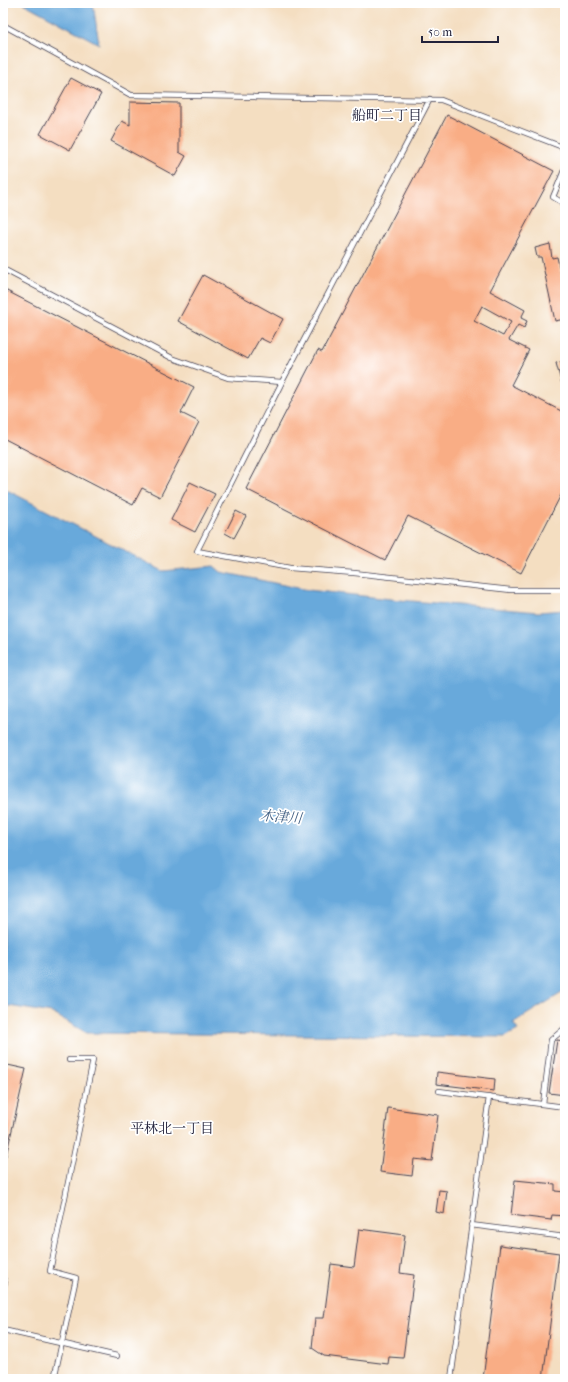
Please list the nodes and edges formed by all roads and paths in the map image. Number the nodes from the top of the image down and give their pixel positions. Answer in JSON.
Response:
{"nodes":[{"id":1,"x":3,"y":25,"type":"edge"},
{"id":2,"x":430,"y":99,"type":"junction"},
{"id":3,"x":565,"y":148,"type":"edge"},
{"id":4,"x":565,"y":168,"type":"edge"},
{"id":5,"x":565,"y":202,"type":"edge"},
{"id":6,"x":3,"y":269,"type":"edge"},
{"id":7,"x":282,"y":382,"type":"junction"},
{"id":8,"x":565,"y":590,"type":"edge"},
{"id":9,"x":565,"y":1028,"type":"edge"},
{"id":10,"x":69,"y":1060,"type":"dead end"},
{"id":11,"x":439,"y":1091,"type":"dead end"},
{"id":12,"x":488,"y":1097,"type":"junction"},
{"id":13,"x":543,"y":1104,"type":"junction"},
{"id":14,"x":565,"y":1107,"type":"edge"},
{"id":15,"x":472,"y":1225,"type":"junction"},
{"id":16,"x":565,"y":1237,"type":"edge"},
{"id":17,"x":5,"y":1281,"type":"dead end"},
{"id":18,"x":3,"y":1290,"type":"edge"},
{"id":19,"x":3,"y":1330,"type":"edge"},
{"id":20,"x":61,"y":1343,"type":"junction"},
{"id":21,"x":117,"y":1356,"type":"dead end"},
{"id":22,"x":54,"y":1379,"type":"edge"},
{"id":23,"x":451,"y":1379,"type":"edge"}],
"edges":[{"from":1,"to":2,"type":"lane"},
{"from":2,"to":3,"type":"lane"},
{"from":2,"to":7,"type":"lane"},
{"from":4,"to":5,"type":"lane"},
{"from":6,"to":7,"type":"lane"},
{"from":7,"to":8,"type":"lane"},
{"from":9,"to":13,"type":"lane"},
{"from":10,"to":20,"type":"lane"},
{"from":11,"to":12,"type":"lane"},
{"from":12,"to":13,"type":"lane"},
{"from":12,"to":15,"type":"lane"},
{"from":13,"to":14,"type":"lane"},
{"from":15,"to":16,"type":"lane"},
{"from":15,"to":23,"type":"lane"},
{"from":17,"to":18,"type":"lane"},
{"from":19,"to":20,"type":"lane"},
{"from":20,"to":21,"type":"lane"},
{"from":20,"to":22,"type":"lane"}]}
